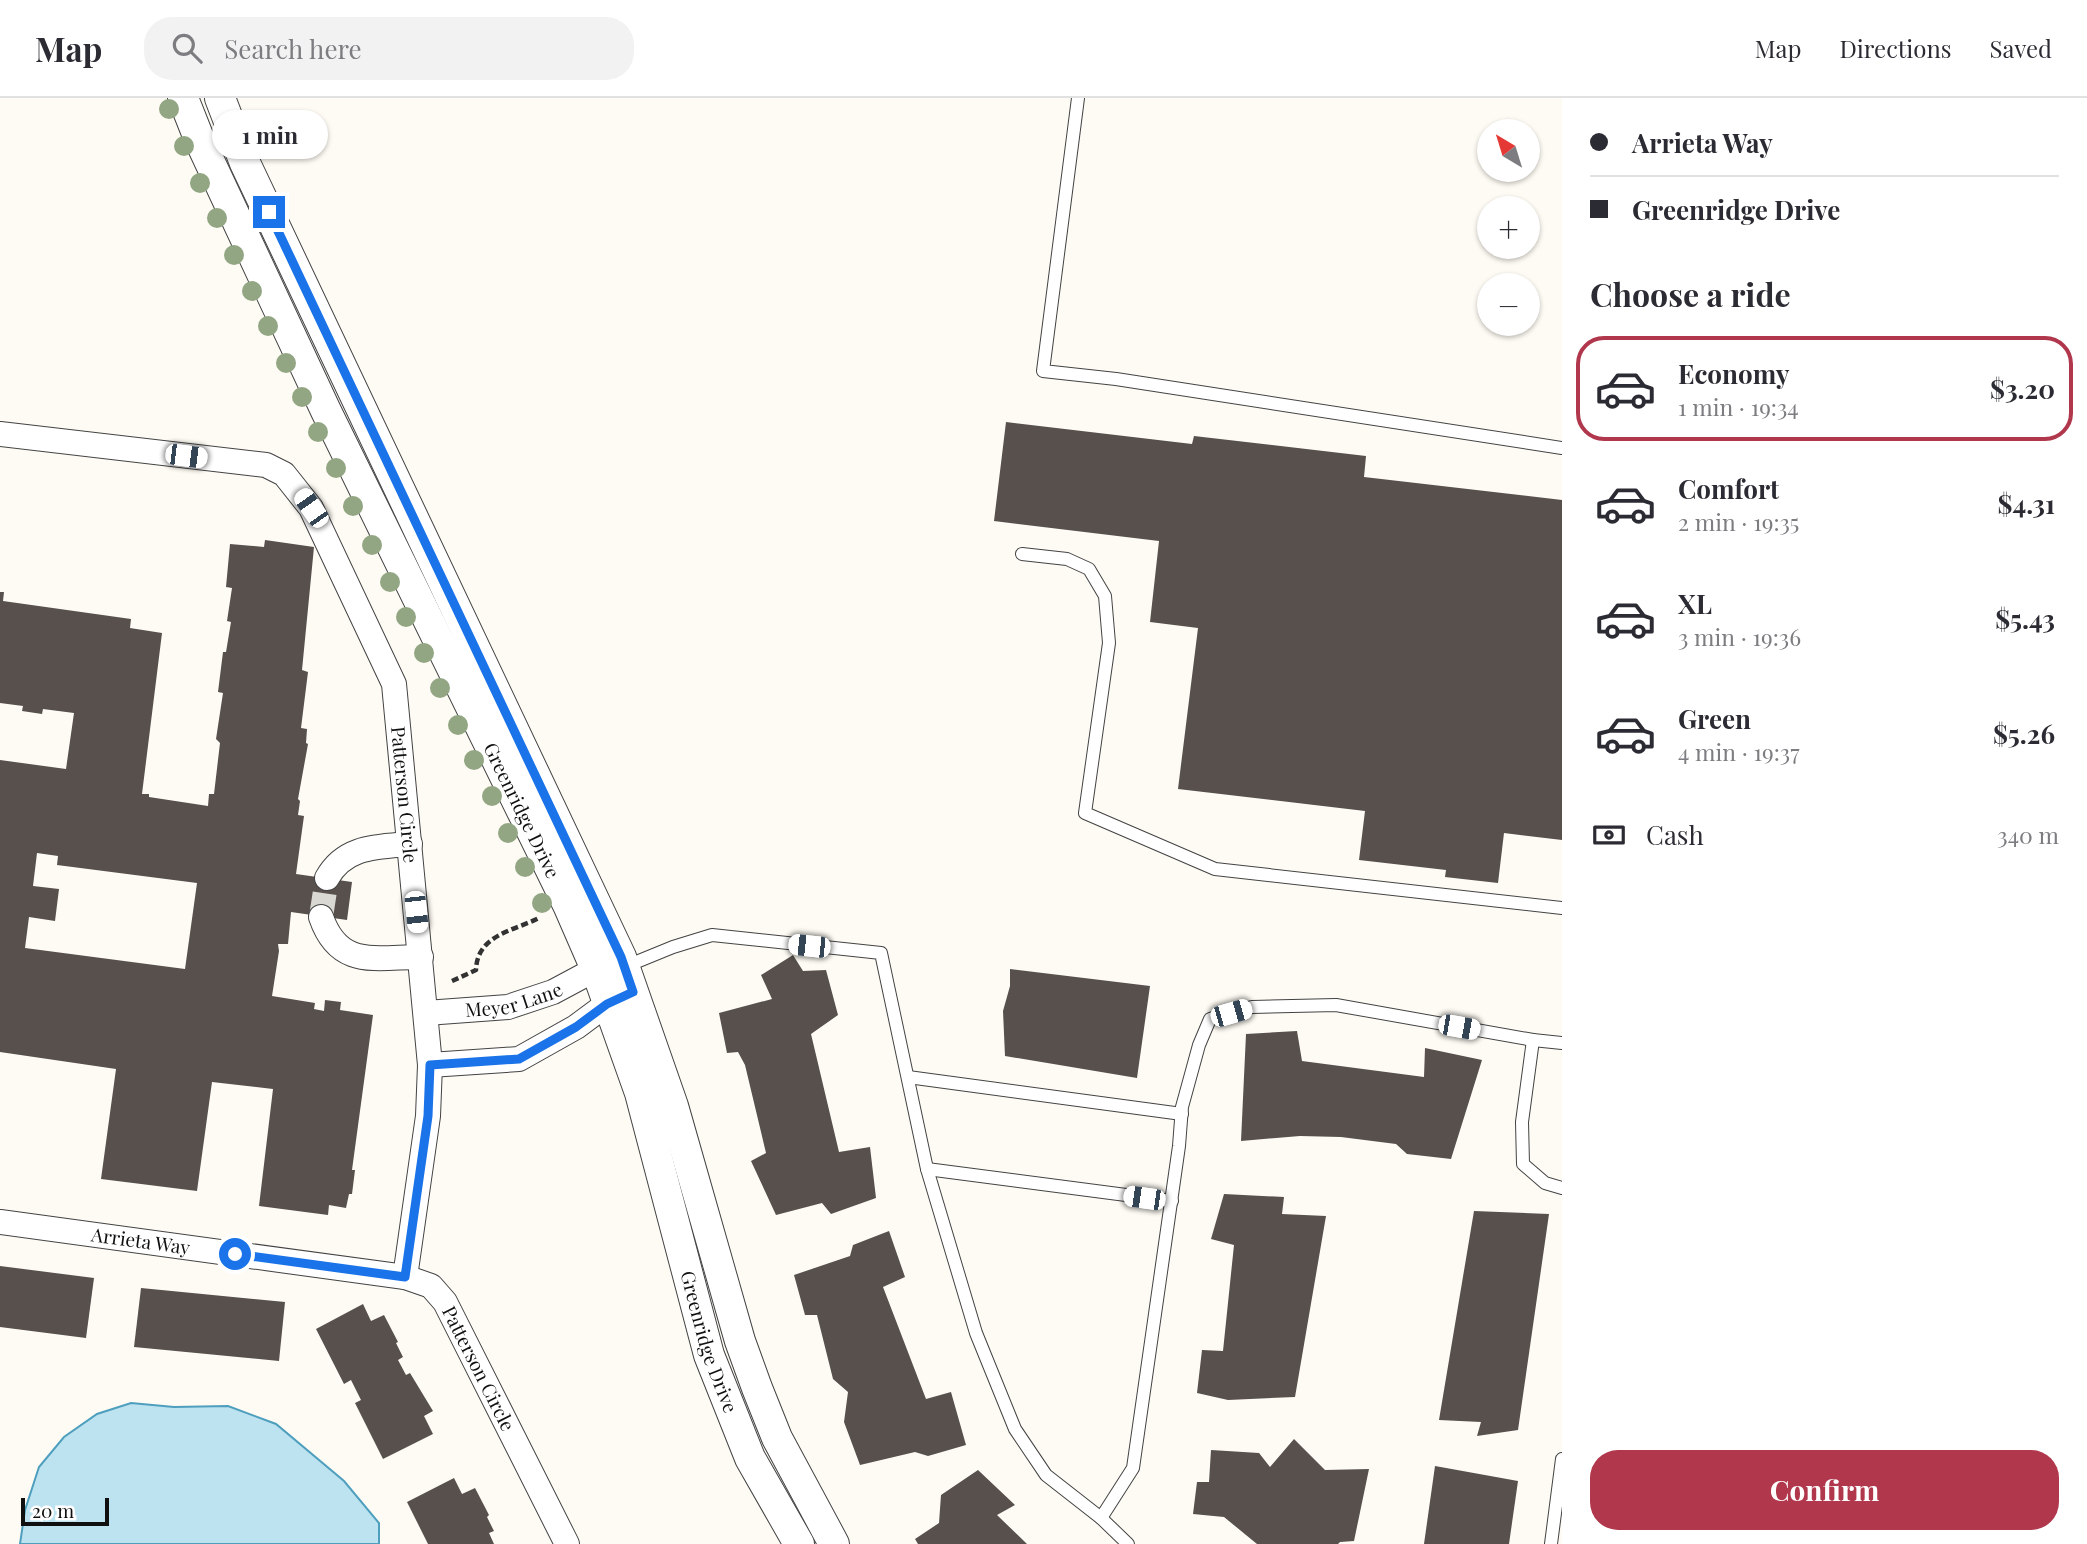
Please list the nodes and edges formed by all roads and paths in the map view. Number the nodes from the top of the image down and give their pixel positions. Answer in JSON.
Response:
{"nodes":[{"id":1,"x":183,"y":98,"type":"edge"},
{"id":2,"x":220,"y":98,"type":"edge"},
{"id":3,"x":1078,"y":98,"type":"edge"},
{"id":4,"x":0,"y":434,"type":"edge"},
{"id":5,"x":1562,"y":448,"type":"edge"},
{"id":6,"x":1022,"y":554,"type":"dead end"},
{"id":7,"x":410,"y":844,"type":"junction"},
{"id":8,"x":327,"y":878,"type":"tunnel mouth"},
{"id":9,"x":1562,"y":908,"type":"edge"},
{"id":10,"x":321,"y":916,"type":"tunnel mouth"},
{"id":11,"x":539,"y":918,"type":"dead end"},
{"id":12,"x":421,"y":957,"type":"junction"},
{"id":13,"x":616,"y":978,"type":"junction"},
{"id":14,"x":452,"y":981,"type":"dead end"},
{"id":15,"x":426,"y":1013,"type":"junction"},
{"id":16,"x":1533,"y":1040,"type":"junction"},
{"id":17,"x":1562,"y":1043,"type":"edge"},
{"id":18,"x":430,"y":1065,"type":"junction"},
{"id":19,"x":908,"y":1077,"type":"junction"},
{"id":20,"x":1182,"y":1114,"type":"junction"},
{"id":21,"x":927,"y":1169,"type":"junction"},
{"id":22,"x":1562,"y":1188,"type":"edge"},
{"id":23,"x":1172,"y":1201,"type":"junction"},
{"id":24,"x":0,"y":1222,"type":"edge"},
{"id":25,"x":405,"y":1277,"type":"junction"},
{"id":26,"x":1562,"y":1459,"type":"edge"},
{"id":27,"x":1101,"y":1518,"type":"junction"},
{"id":28,"x":566,"y":1544,"type":"edge"},
{"id":29,"x":799,"y":1544,"type":"edge"},
{"id":30,"x":834,"y":1544,"type":"edge"},
{"id":31,"x":1128,"y":1544,"type":"edge"},
{"id":32,"x":1551,"y":1544,"type":"edge"}],
"edges":[{"from":1,"to":13,"type":"street","name":"Greenridge Drive"},
{"from":2,"to":13,"type":"street","name":"Greenridge Drive"},
{"from":3,"to":5,"type":"lane"},
{"from":4,"to":7,"type":"street","name":"Patterson Circle"},
{"from":6,"to":9,"type":"lane"},
{"from":7,"to":8,"type":"street"},
{"from":7,"to":12,"type":"street","name":"Patterson Circle"},
{"from":10,"to":12,"type":"street"},
{"from":11,"to":14,"type":"path"},
{"from":12,"to":15,"type":"street","name":"Patterson Circle"},
{"from":13,"to":15,"type":"street","name":"Meyer Lane"},
{"from":13,"to":18,"type":"street"},
{"from":13,"to":19,"type":"lane"},
{"from":13,"to":29,"type":"street","name":"Greenridge Drive"},
{"from":13,"to":30,"type":"street","name":"Greenridge Drive"},
{"from":15,"to":18,"type":"street","name":"Patterson Circle"},
{"from":16,"to":17,"type":"lane"},
{"from":16,"to":20,"type":"lane"},
{"from":16,"to":22,"type":"lane"},
{"from":18,"to":25,"type":"street","name":"Patterson Circle"},
{"from":19,"to":20,"type":"lane"},
{"from":19,"to":21,"type":"lane"},
{"from":20,"to":23,"type":"lane"},
{"from":21,"to":23,"type":"lane"},
{"from":21,"to":27,"type":"lane"},
{"from":23,"to":27,"type":"lane"},
{"from":24,"to":25,"type":"street","name":"Arrieta Way"},
{"from":25,"to":28,"type":"street","name":"Patterson Circle"},
{"from":26,"to":32,"type":"lane"},
{"from":27,"to":31,"type":"lane"}]}
